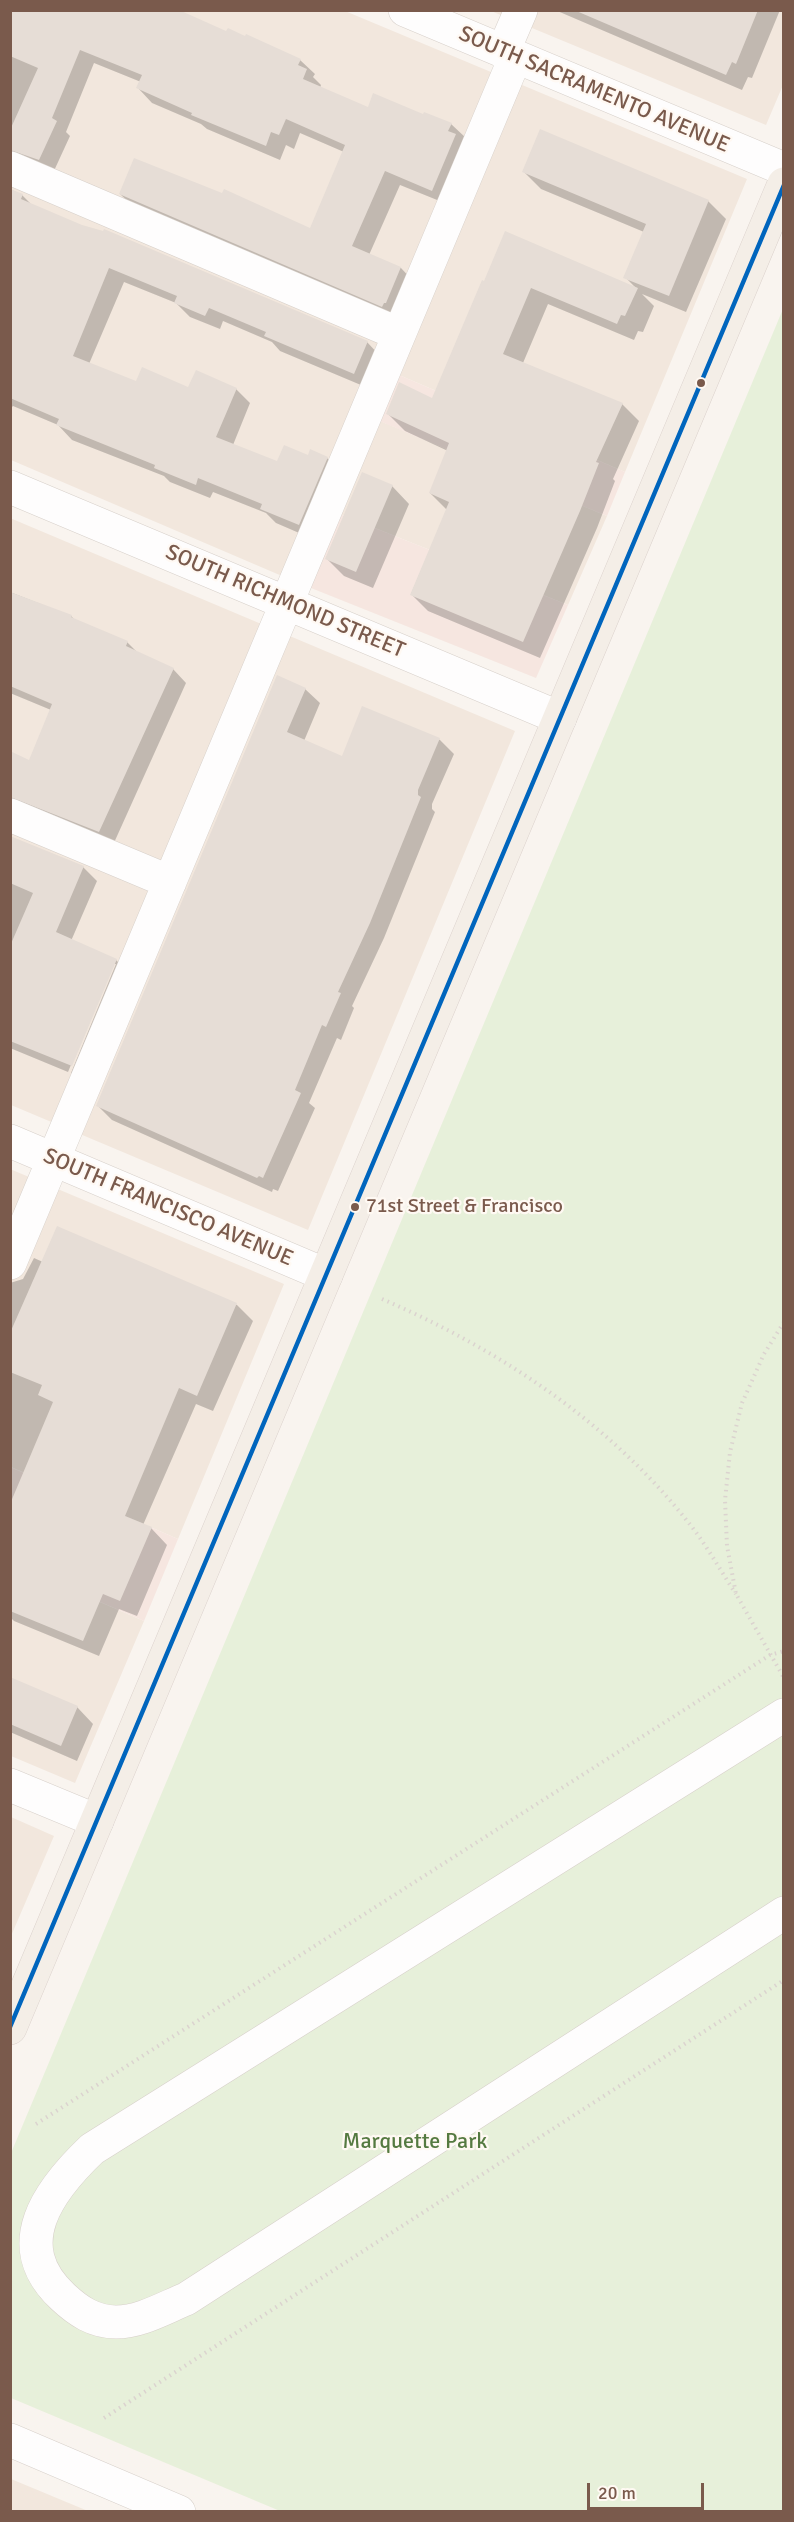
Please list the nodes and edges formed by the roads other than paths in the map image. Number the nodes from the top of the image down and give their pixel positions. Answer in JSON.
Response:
{"nodes":[{"id":1,"x":405,"y":10,"type":"edge"},
{"id":2,"x":521,"y":10,"type":"edge"},
{"id":3,"x":509,"y":55,"type":"junction"},
{"id":4,"x":10,"y":168,"type":"edge"},
{"id":5,"x":783,"y":168,"type":"edge"},
{"id":6,"x":783,"y":184,"type":"edge"},
{"id":7,"x":399,"y":334,"type":"junction"},
{"id":8,"x":10,"y":487,"type":"edge"},
{"id":9,"x":287,"y":603,"type":"junction"},
{"id":10,"x":560,"y":718,"type":"junction"},
{"id":11,"x":10,"y":815,"type":"edge"},
{"id":12,"x":170,"y":882,"type":"junction"},
{"id":13,"x":10,"y":1141,"type":"edge"},
{"id":14,"x":54,"y":1159,"type":"junction"},
{"id":15,"x":10,"y":1263,"type":"edge"},
{"id":16,"x":326,"y":1275,"type":"junction"},
{"id":17,"x":783,"y":1715,"type":"edge"},
{"id":18,"x":10,"y":1785,"type":"edge"},
{"id":19,"x":97,"y":1821,"type":"junction"},
{"id":20,"x":783,"y":1913,"type":"edge"},
{"id":21,"x":10,"y":2028,"type":"edge"},
{"id":22,"x":10,"y":2440,"type":"edge"},
{"id":23,"x":179,"y":2511,"type":"edge"}],
"edges":[{"from":1,"to":3,"type":"street","name":"SOUTH SACRAMENTO AVENUE"},
{"from":2,"to":3,"type":"street"},
{"from":3,"to":5,"type":"street","name":"SOUTH SACRAMENTO AVENUE"},
{"from":3,"to":7,"type":"street"},
{"from":4,"to":7,"type":"street"},
{"from":6,"to":10,"type":"main road"},
{"from":7,"to":9,"type":"street"},
{"from":8,"to":9,"type":"street","name":"SOUTH RICHMOND STREET"},
{"from":9,"to":10,"type":"street","name":"SOUTH RICHMOND STREET"},
{"from":9,"to":12,"type":"street"},
{"from":10,"to":16,"type":"main road"},
{"from":11,"to":12,"type":"street"},
{"from":12,"to":14,"type":"street"},
{"from":13,"to":14,"type":"street","name":"SOUTH FRANCISCO AVENUE"},
{"from":14,"to":15,"type":"street"},
{"from":14,"to":16,"type":"street","name":"SOUTH FRANCISCO AVENUE"},
{"from":16,"to":19,"type":"main road"},
{"from":17,"to":20,"type":"street"},
{"from":18,"to":19,"type":"street"},
{"from":19,"to":21,"type":"main road"},
{"from":22,"to":23,"type":"street"}]}
